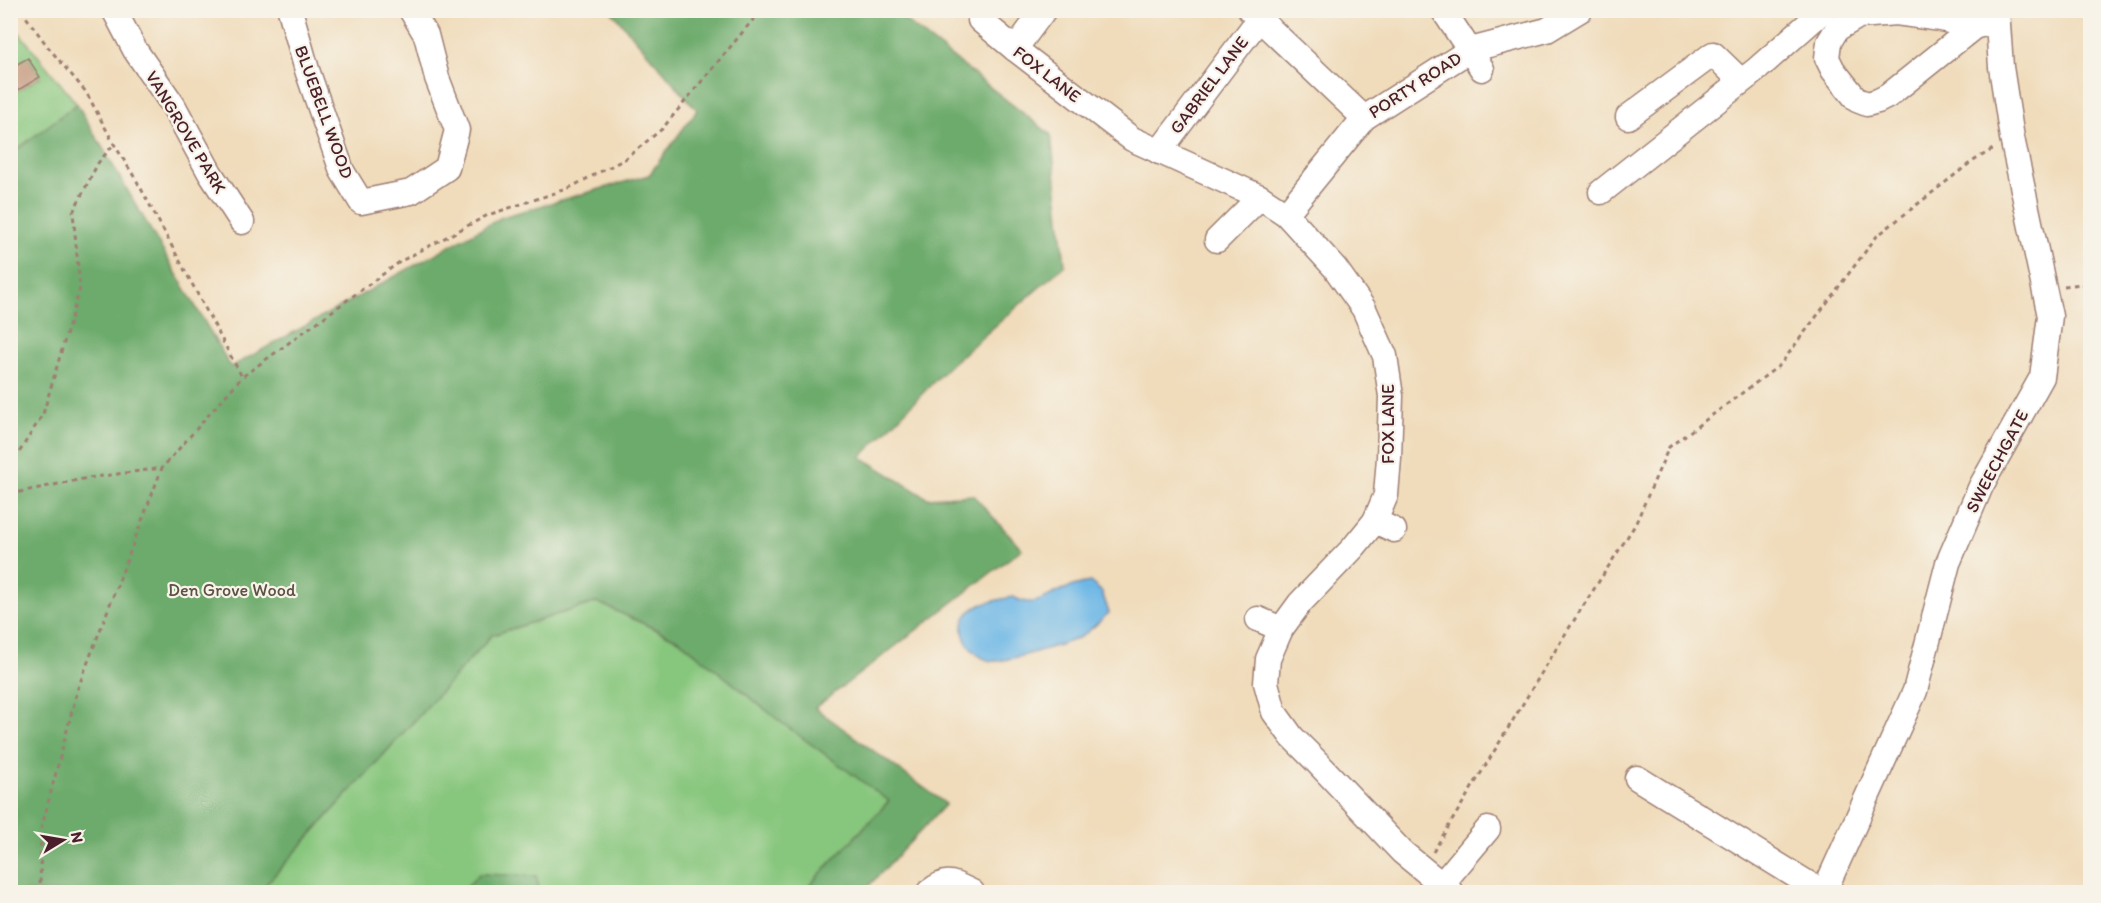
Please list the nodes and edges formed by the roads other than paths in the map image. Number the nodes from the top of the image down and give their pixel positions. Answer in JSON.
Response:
{"nodes":[{"id":1,"x":114,"y":10,"type":"edge"},
{"id":2,"x":290,"y":10,"type":"edge"},
{"id":3,"x":411,"y":10,"type":"edge"},
{"id":4,"x":1044,"y":10,"type":"edge"},
{"id":5,"x":1443,"y":10,"type":"edge"},
{"id":6,"x":1580,"y":10,"type":"edge"},
{"id":7,"x":1824,"y":10,"type":"edge"},
{"id":8,"x":1254,"y":15,"type":"edge"},
{"id":9,"x":1987,"y":17,"type":"edge"},
{"id":10,"x":980,"y":20,"type":"dead end"},
{"id":11,"x":1015,"y":50,"type":"junction"},
{"id":12,"x":1476,"y":59,"type":"junction"},
{"id":13,"x":1741,"y":81,"type":"junction"},
{"id":14,"x":1628,"y":117,"type":"dead end"},
{"id":15,"x":1364,"y":118,"type":"junction"},
{"id":16,"x":1159,"y":152,"type":"junction"},
{"id":17,"x":1601,"y":192,"type":"dead end"},
{"id":18,"x":1260,"y":197,"type":"junction"},
{"id":19,"x":1286,"y":214,"type":"junction"},
{"id":20,"x":242,"y":222,"type":"dead end"},
{"id":21,"x":1217,"y":240,"type":"dead end"},
{"id":22,"x":1258,"y":619,"type":"dead end"},
{"id":23,"x":1281,"y":629,"type":"junction"},
{"id":24,"x":1637,"y":778,"type":"dead end"},
{"id":25,"x":1488,"y":830,"type":"dead end"},
{"id":26,"x":1446,"y":888,"type":"edge"},
{"id":27,"x":929,"y":892,"type":"edge"},
{"id":28,"x":972,"y":892,"type":"edge"},
{"id":29,"x":1823,"y":892,"type":"edge"}],
"edges":[{"from":1,"to":20,"type":"street","name":"VANGROVE PARK"},
{"from":2,"to":3,"type":"street","name":"BLUEBELL WOOD"},
{"from":4,"to":11,"type":"street"},
{"from":5,"to":12,"type":"street"},
{"from":6,"to":12,"type":"street","name":"PORTY ROAD"},
{"from":7,"to":13,"type":"street"},
{"from":8,"to":15,"type":"street"},
{"from":8,"to":16,"type":"street","name":"GABRIEL LANE"},
{"from":9,"to":9,"type":"street"},
{"from":9,"to":29,"type":"street","name":"SWEECHGATE"},
{"from":10,"to":11,"type":"street","name":"FOX LANE"},
{"from":11,"to":16,"type":"street","name":"FOX LANE"},
{"from":12,"to":15,"type":"street","name":"PORTY ROAD"},
{"from":13,"to":14,"type":"street"},
{"from":13,"to":17,"type":"street"},
{"from":15,"to":19,"type":"street","name":"PORTY ROAD"},
{"from":16,"to":18,"type":"street","name":"FOX LANE"},
{"from":18,"to":19,"type":"street","name":"FOX LANE"},
{"from":18,"to":21,"type":"street"},
{"from":19,"to":23,"type":"street","name":"FOX LANE"},
{"from":22,"to":23,"type":"street"},
{"from":23,"to":26,"type":"street","name":"FOX LANE"},
{"from":24,"to":29,"type":"street"},
{"from":25,"to":26,"type":"street","name":"FOX LANE"},
{"from":27,"to":28,"type":"street"}]}
